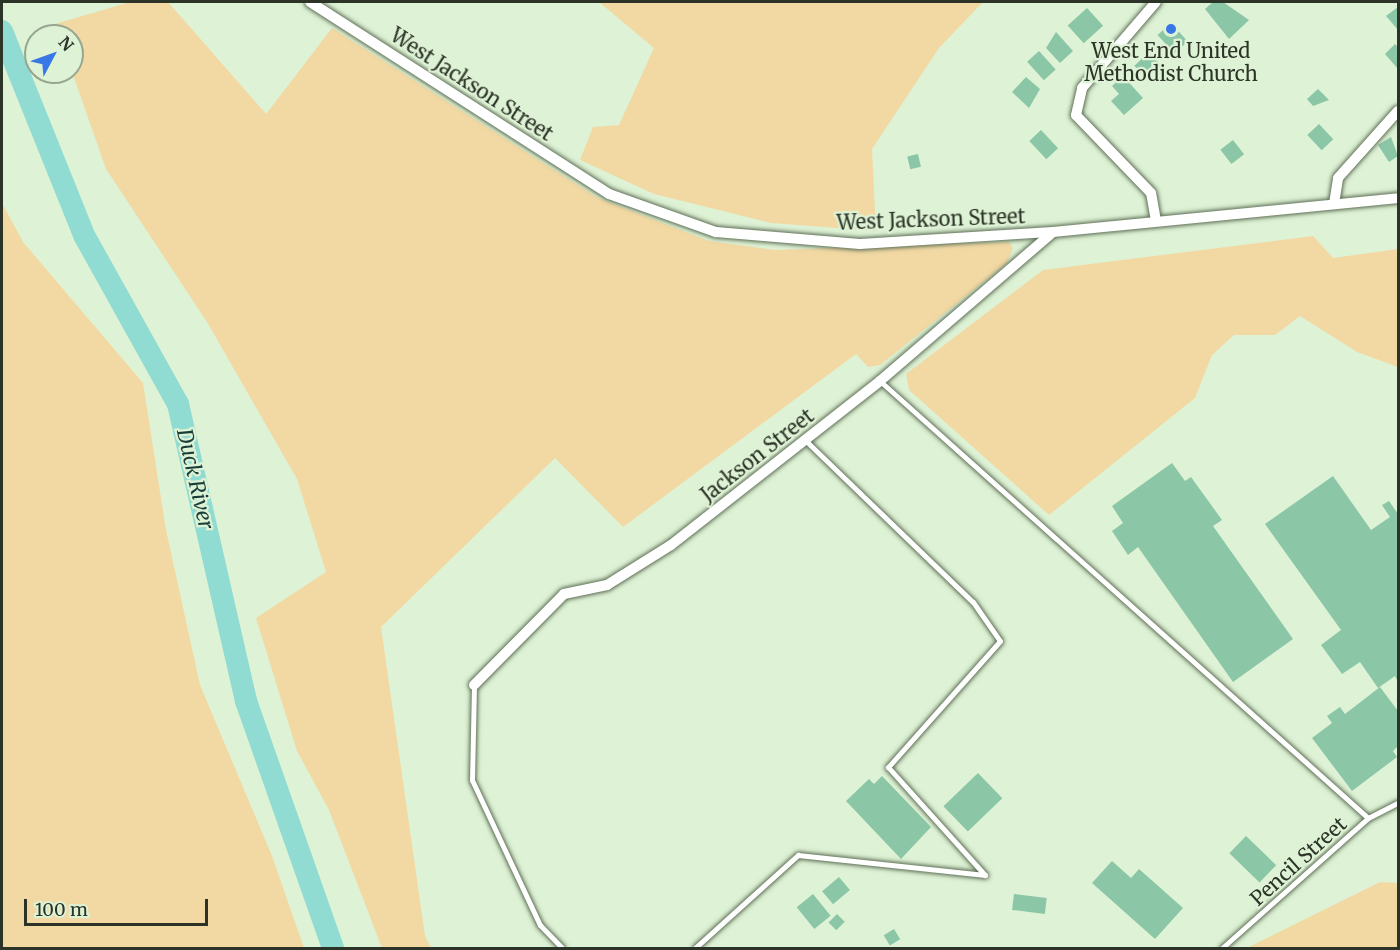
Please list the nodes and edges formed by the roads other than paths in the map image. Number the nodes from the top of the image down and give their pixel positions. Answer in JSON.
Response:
{"nodes":[{"id":1,"x":310,"y":2,"type":"edge"},
{"id":2,"x":1156,"y":2,"type":"edge"},
{"id":3,"x":1398,"y":111,"type":"edge"},
{"id":4,"x":1398,"y":198,"type":"edge"},
{"id":5,"x":1335,"y":204,"type":"junction"},
{"id":6,"x":1156,"y":221,"type":"junction"},
{"id":7,"x":1053,"y":232,"type":"junction"},
{"id":8,"x":880,"y":381,"type":"junction"},
{"id":9,"x":806,"y":440,"type":"junction"},
{"id":10,"x":474,"y":684,"type":"joint"},
{"id":11,"x":1398,"y":803,"type":"edge"},
{"id":12,"x":1368,"y":818,"type":"junction"},
{"id":13,"x":562,"y":948,"type":"edge"},
{"id":14,"x":695,"y":948,"type":"edge"},
{"id":15,"x":1222,"y":948,"type":"edge"}],
"edges":[{"from":1,"to":7,"type":"street","name":"West Jackson Street"},
{"from":2,"to":6,"type":"street"},
{"from":3,"to":5,"type":"street"},
{"from":4,"to":5,"type":"street","name":"West Jackson Street"},
{"from":5,"to":6,"type":"street","name":"West Jackson Street"},
{"from":6,"to":7,"type":"street","name":"West Jackson Street"},
{"from":7,"to":8,"type":"street","name":"Jackson Street"},
{"from":8,"to":9,"type":"street","name":"Jackson Street"},
{"from":8,"to":12,"type":"lane"},
{"from":9,"to":10,"type":"street","name":"Jackson Street"},
{"from":9,"to":14,"type":"lane"},
{"from":10,"to":13,"type":"lane"},
{"from":11,"to":12,"type":"lane","name":"Pencil Street"},
{"from":12,"to":15,"type":"lane","name":"Pencil Street"}]}
